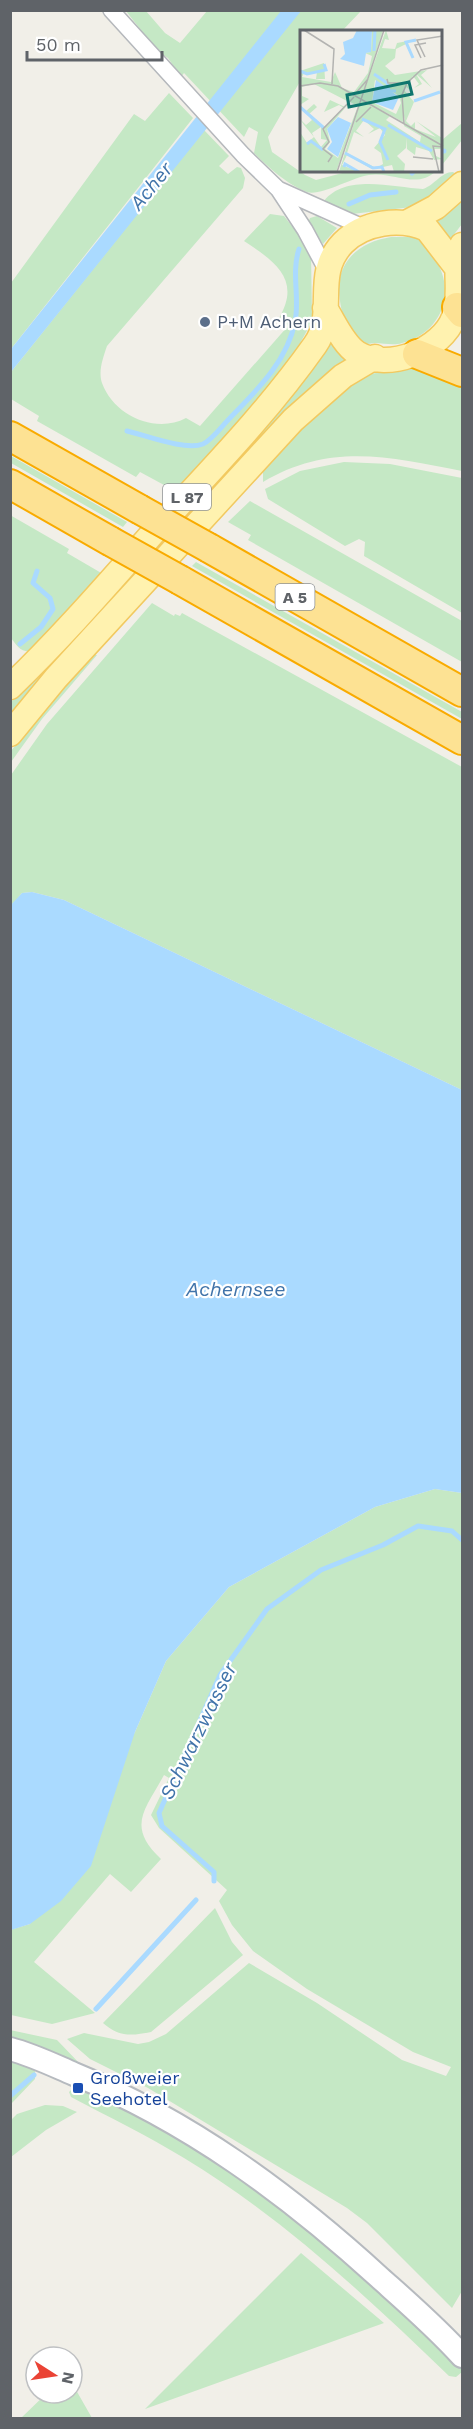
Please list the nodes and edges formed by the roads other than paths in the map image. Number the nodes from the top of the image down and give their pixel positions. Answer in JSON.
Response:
{"nodes":[{"id":1,"x":111,"y":10,"type":"edge"},
{"id":2,"x":462,"y":184,"type":"edge"},
{"id":3,"x":278,"y":189,"type":"junction"},
{"id":4,"x":406,"y":224,"type":"junction"},
{"id":5,"x":365,"y":228,"type":"junction"},
{"id":6,"x":460,"y":256,"type":"edge"},
{"id":7,"x":327,"y":271,"type":"junction"},
{"id":8,"x":326,"y":308,"type":"junction"},
{"id":9,"x":460,"y":310,"type":"edge"},
{"id":10,"x":417,"y":354,"type":"junction"},
{"id":11,"x":375,"y":357,"type":"junction"},
{"id":12,"x":462,"y":372,"type":"edge"},
{"id":13,"x":10,"y":436,"type":"edge"},
{"id":14,"x":10,"y":484,"type":"edge"},
{"id":15,"x":380,"y":645,"type":"junction"},
{"id":16,"x":462,"y":677,"type":"edge"},
{"id":17,"x":10,"y":687,"type":"edge"},
{"id":18,"x":462,"y":692,"type":"edge"},
{"id":19,"x":10,"y":734,"type":"edge"},
{"id":20,"x":462,"y":740,"type":"edge"},
{"id":21,"x":10,"y":2049,"type":"edge"},
{"id":22,"x":462,"y":2356,"type":"edge"}],
"edges":[{"from":1,"to":3,"type":"street"},
{"from":2,"to":4,"type":"main road"},
{"from":3,"to":5,"type":"street"},
{"from":3,"to":7,"type":"street"},
{"from":4,"to":5,"type":"main road"},
{"from":4,"to":6,"type":"main road"},
{"from":5,"to":7,"type":"main road"},
{"from":6,"to":9,"type":"main road"},
{"from":7,"to":8,"type":"main road"},
{"from":8,"to":11,"type":"main road"},
{"from":8,"to":17,"type":"main road","number":"L 87"},
{"from":9,"to":10,"type":"main road"},
{"from":10,"to":11,"type":"main road"},
{"from":10,"to":12,"type":"highway"},
{"from":11,"to":19,"type":"main road","number":"L 87"},
{"from":13,"to":15,"type":"highway","number":"A 5","bridge":true},
{"from":14,"to":20,"type":"highway","number":"A 5","bridge":true},
{"from":15,"to":16,"type":"highway"},
{"from":15,"to":18,"type":"highway","number":"A 5"},
{"from":21,"to":22,"type":"street"}]}
